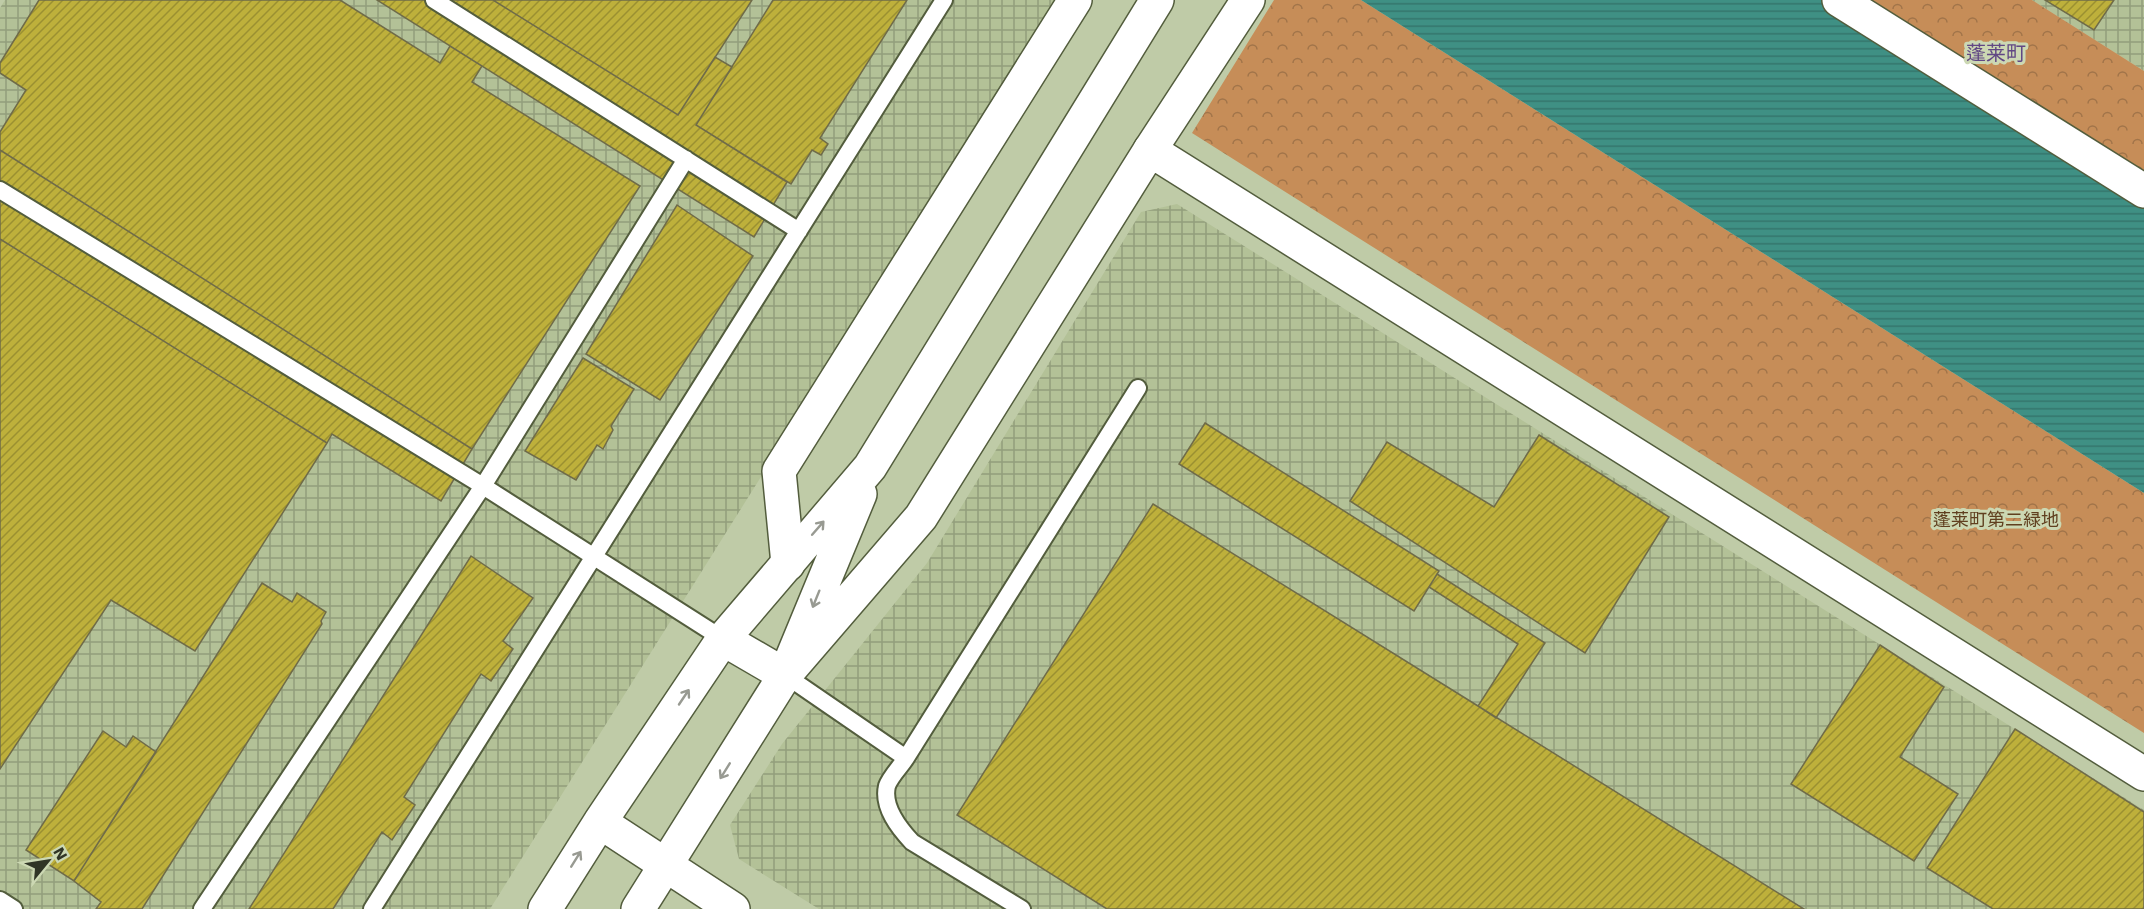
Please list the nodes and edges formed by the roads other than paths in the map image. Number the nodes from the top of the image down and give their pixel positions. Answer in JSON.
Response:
{"nodes":[{"id":1,"x":435,"y":0,"type":"edge"},
{"id":2,"x":944,"y":0,"type":"edge"},
{"id":3,"x":1075,"y":0,"type":"edge"},
{"id":4,"x":1157,"y":0,"type":"edge"},
{"id":5,"x":1248,"y":0,"type":"edge"},
{"id":6,"x":1839,"y":0,"type":"edge"},
{"id":7,"x":1150,"y":150,"type":"junction"},
{"id":8,"x":686,"y":159,"type":"junction"},
{"id":9,"x":0,"y":190,"type":"edge"},
{"id":10,"x":2144,"y":191,"type":"edge"},
{"id":11,"x":799,"y":231,"type":"junction"},
{"id":12,"x":1138,"y":388,"type":"dead end"},
{"id":13,"x":870,"y":467,"type":"junction"},
{"id":14,"x":483,"y":486,"type":"junction"},
{"id":15,"x":594,"y":557,"type":"junction"},
{"id":16,"x":788,"y":564,"type":"junction"},
{"id":17,"x":723,"y":639,"type":"junction"},
{"id":18,"x":785,"y":675,"type":"junction"},
{"id":19,"x":906,"y":758,"type":"junction"},
{"id":20,"x":2144,"y":774,"type":"edge"},
{"id":21,"x":600,"y":822,"type":"junction"},
{"id":22,"x":665,"y":867,"type":"junction"},
{"id":23,"x":0,"y":900,"type":"edge"},
{"id":24,"x":14,"y":909,"type":"edge"},
{"id":25,"x":202,"y":909,"type":"edge"},
{"id":26,"x":372,"y":909,"type":"edge"},
{"id":27,"x":545,"y":909,"type":"edge"},
{"id":28,"x":638,"y":909,"type":"edge"},
{"id":29,"x":733,"y":909,"type":"edge"},
{"id":30,"x":1022,"y":909,"type":"edge"}],
"edges":[{"from":1,"to":8,"type":"lane"},
{"from":2,"to":11,"type":"lane"},
{"from":3,"to":16,"type":"street"},
{"from":4,"to":13,"type":"street"},
{"from":5,"to":7,"type":"street"},
{"from":6,"to":10,"type":"street"},
{"from":7,"to":18,"type":"street"},
{"from":7,"to":20,"type":"street"},
{"from":8,"to":11,"type":"lane"},
{"from":8,"to":14,"type":"lane"},
{"from":9,"to":14,"type":"lane"},
{"from":11,"to":15,"type":"lane"},
{"from":12,"to":19,"type":"lane"},
{"from":16,"to":13,"type":"street","one_way":true},
{"from":13,"to":18,"type":"street","one_way":true},
{"from":14,"to":15,"type":"lane"},
{"from":14,"to":25,"type":"lane"},
{"from":15,"to":17,"type":"lane"},
{"from":15,"to":26,"type":"lane"},
{"from":16,"to":17,"type":"street"},
{"from":17,"to":18,"type":"street"},
{"from":21,"to":17,"type":"street","one_way":true},
{"from":18,"to":19,"type":"lane"},
{"from":18,"to":22,"type":"street","one_way":true},
{"from":19,"to":30,"type":"lane"},
{"from":21,"to":22,"type":"street"},
{"from":27,"to":21,"type":"street","one_way":true},
{"from":22,"to":28,"type":"street"},
{"from":22,"to":29,"type":"street"},
{"from":23,"to":24,"type":"lane"}]}
